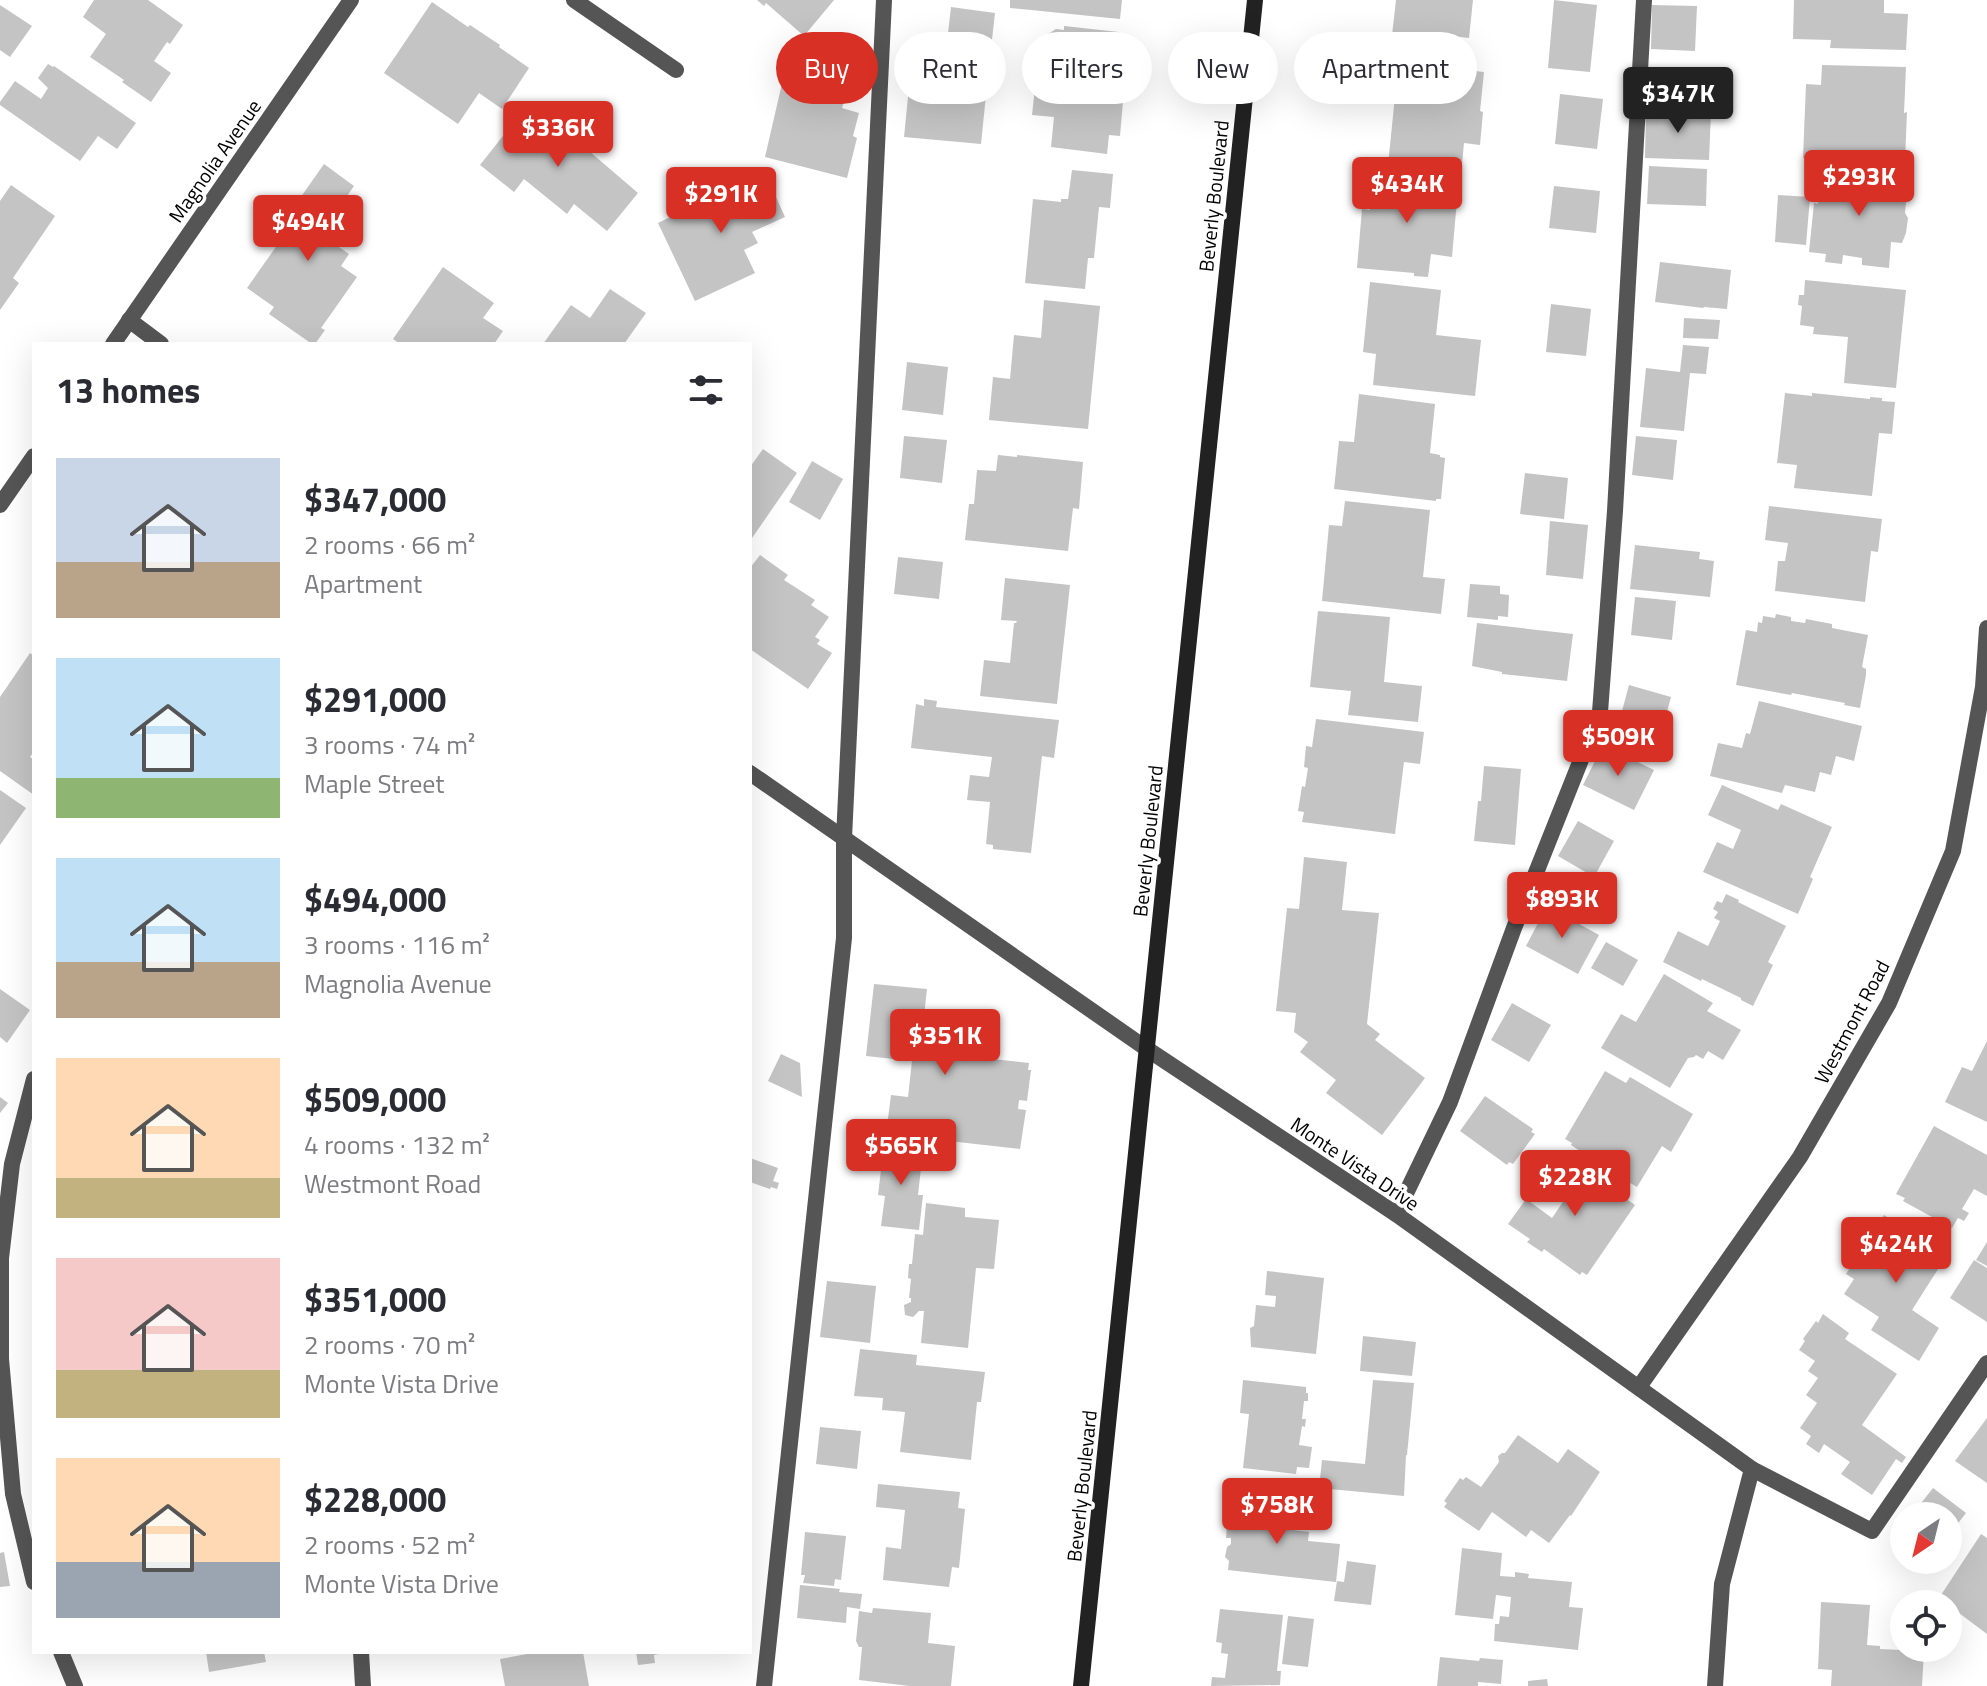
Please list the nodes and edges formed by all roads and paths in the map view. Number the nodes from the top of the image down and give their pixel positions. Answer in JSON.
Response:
{"nodes":[{"id":1,"x":351,"y":0,"type":"edge"},
{"id":2,"x":574,"y":0,"type":"edge"},
{"id":3,"x":884,"y":0,"type":"edge"},
{"id":4,"x":1255,"y":0,"type":"edge"},
{"id":5,"x":1644,"y":0,"type":"edge"},
{"id":6,"x":676,"y":70,"type":"dead end"},
{"id":7,"x":129,"y":320,"type":"junction"},
{"id":8,"x":114,"y":342,"type":"edge"},
{"id":9,"x":158,"y":342,"type":"edge"},
{"id":10,"x":32,"y":459,"type":"edge"},
{"id":11,"x":0,"y":505,"type":"edge"},
{"id":12,"x":1987,"y":628,"type":"edge"},
{"id":13,"x":752,"y":774,"type":"edge"},
{"id":14,"x":844,"y":838,"type":"junction"},
{"id":15,"x":1147,"y":1049,"type":"junction"},
{"id":16,"x":32,"y":1087,"type":"edge"},
{"id":17,"x":1396,"y":1214,"type":"junction"},
{"id":18,"x":1987,"y":1363,"type":"edge"},
{"id":19,"x":1639,"y":1387,"type":"junction"},
{"id":20,"x":1752,"y":1469,"type":"junction"},
{"id":21,"x":32,"y":1574,"type":"edge"},
{"id":22,"x":62,"y":1654,"type":"edge"},
{"id":23,"x":361,"y":1654,"type":"edge"},
{"id":24,"x":75,"y":1686,"type":"edge"},
{"id":25,"x":363,"y":1686,"type":"edge"},
{"id":26,"x":764,"y":1686,"type":"edge"},
{"id":27,"x":1081,"y":1686,"type":"edge"},
{"id":28,"x":1715,"y":1686,"type":"edge"}],
"edges":[{"from":1,"to":7,"type":"street","name":"Magnolia Avenue"},
{"from":2,"to":6,"type":"street"},
{"from":3,"to":14,"type":"street"},
{"from":4,"to":15,"type":"main road","name":"Beverly Boulevard"},
{"from":5,"to":17,"type":"street"},
{"from":7,"to":8,"type":"street","name":"Magnolia Avenue"},
{"from":7,"to":9,"type":"street"},
{"from":10,"to":11,"type":"street"},
{"from":12,"to":19,"type":"street","name":"Westmont Road"},
{"from":13,"to":14,"type":"street","name":"Monte Vista Drive"},
{"from":14,"to":15,"type":"street","name":"Monte Vista Drive"},
{"from":14,"to":26,"type":"street"},
{"from":15,"to":17,"type":"street","name":"Monte Vista Drive"},
{"from":15,"to":27,"type":"main road","name":"Beverly Boulevard"},
{"from":16,"to":21,"type":"street"},
{"from":17,"to":19,"type":"street","name":"Monte Vista Drive"},
{"from":18,"to":20,"type":"street","name":"Monte Vista Drive"},
{"from":19,"to":20,"type":"street","name":"Monte Vista Drive"},
{"from":20,"to":28,"type":"street"},
{"from":22,"to":24,"type":"street"},
{"from":23,"to":25,"type":"street"}]}
